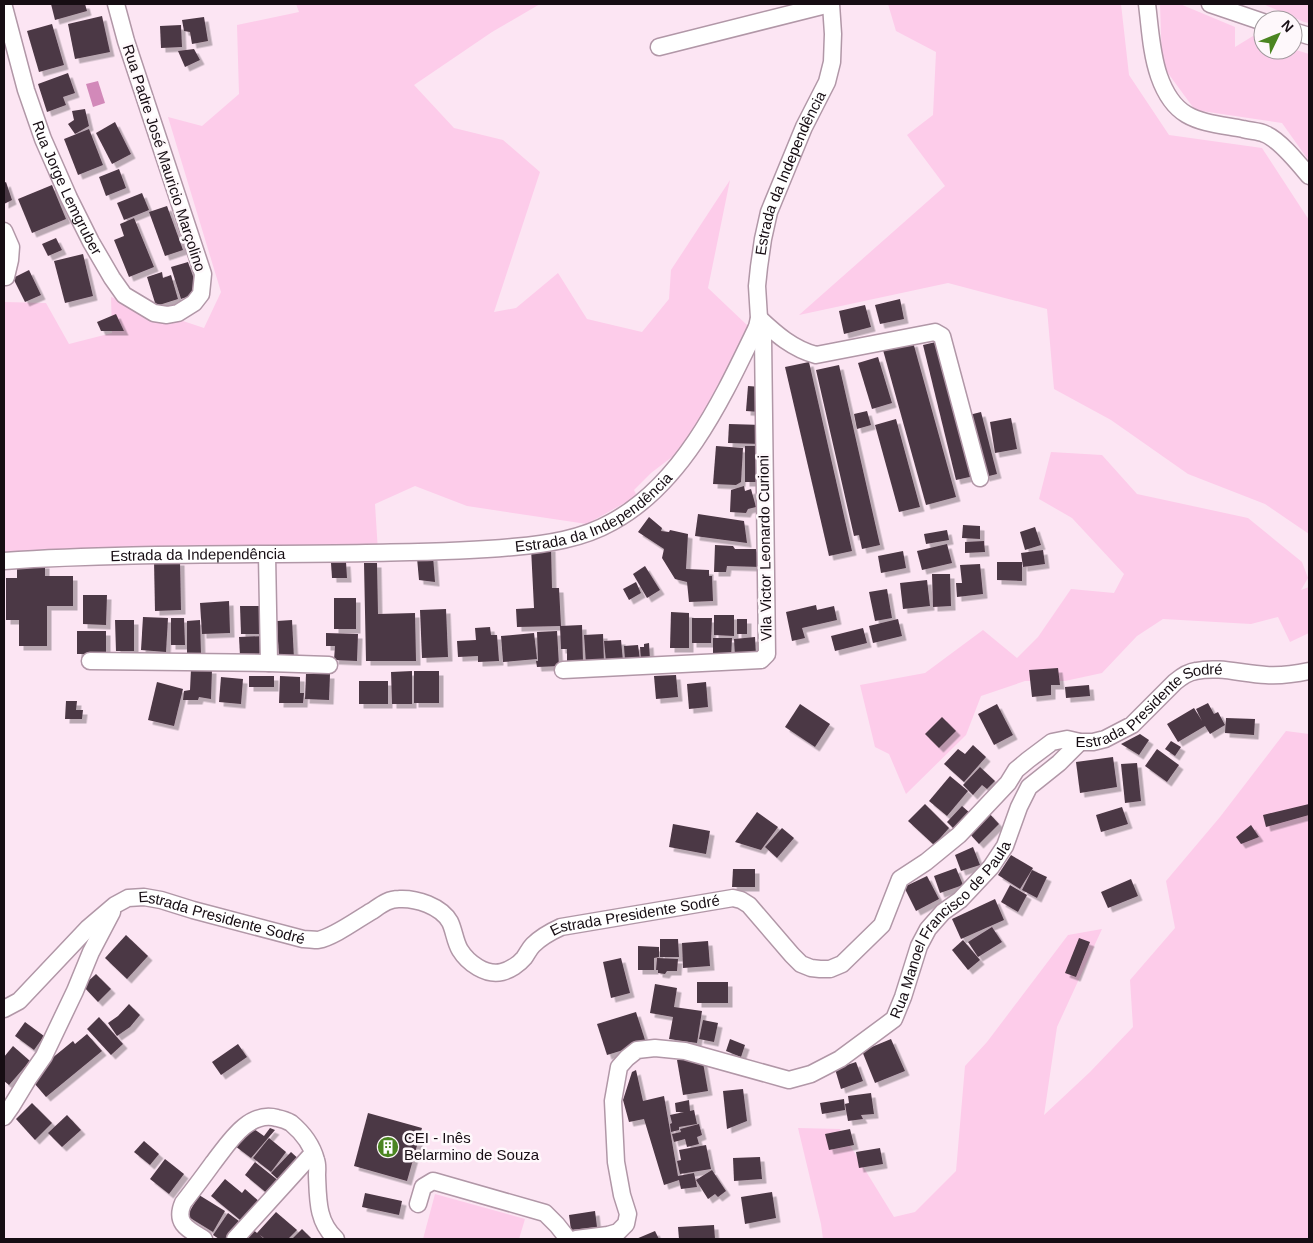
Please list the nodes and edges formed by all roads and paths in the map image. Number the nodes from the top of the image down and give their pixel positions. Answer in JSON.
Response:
{"nodes":[{"id":1,"x":116,"y":4,"type":"edge"},
{"id":2,"x":831,"y":4,"type":"edge"},
{"id":3,"x":1147,"y":4,"type":"edge"},
{"id":4,"x":1210,"y":4,"type":"edge"},
{"id":5,"x":4,"y":7,"type":"edge"},
{"id":6,"x":1253,"y":19,"type":"edge"},
{"id":7,"x":659,"y":47,"type":"dead end"},
{"id":8,"x":1309,"y":176,"type":"edge"},
{"id":9,"x":4,"y":231,"type":"edge"},
{"id":10,"x":6,"y":277,"type":"dead end"},
{"id":11,"x":188,"y":308,"type":"joint"},
{"id":12,"x":758,"y":323,"type":"junction"},
{"id":13,"x":980,"y":478,"type":"dead end"},
{"id":14,"x":267,"y":555,"type":"junction"},
{"id":15,"x":4,"y":561,"type":"edge"},
{"id":16,"x":90,"y":661,"type":"dead end"},
{"id":17,"x":269,"y":663,"type":"junction"},
{"id":18,"x":329,"y":666,"type":"dead end"},
{"id":19,"x":563,"y":670,"type":"dead end"},
{"id":20,"x":1309,"y":671,"type":"edge"},
{"id":21,"x":1080,"y":742,"type":"junction"},
{"id":22,"x":115,"y":905,"type":"junction"},
{"id":23,"x":4,"y":1009,"type":"edge"},
{"id":24,"x":4,"y":1117,"type":"edge"},
{"id":25,"x":313,"y":1153,"type":"junction"},
{"id":26,"x":418,"y":1204,"type":"dead end"},
{"id":27,"x":204,"y":1239,"type":"edge"},
{"id":28,"x":235,"y":1239,"type":"edge"},
{"id":29,"x":336,"y":1239,"type":"edge"},
{"id":30,"x":568,"y":1239,"type":"edge"},
{"id":31,"x":576,"y":1239,"type":"edge"}],
"edges":[{"from":1,"to":11,"type":"street","name":"Rua Padre José Mauricio Marçolino"},
{"from":2,"to":7,"type":"street"},
{"from":2,"to":12,"type":"street","name":"Estrada da Independência"},
{"from":3,"to":8,"type":"street"},
{"from":4,"to":6,"type":"street"},
{"from":5,"to":11,"type":"street","name":"Rua Jorge Lemgruber"},
{"from":9,"to":10,"type":"street"},
{"from":12,"to":13,"type":"street"},
{"from":12,"to":14,"type":"street","name":"Estrada da Independência"},
{"from":12,"to":19,"type":"street","name":"Vila Victor Leonardo Curioni"},
{"from":14,"to":15,"type":"street","name":"Estrada da Independência"},
{"from":14,"to":17,"type":"street"},
{"from":16,"to":17,"type":"street"},
{"from":17,"to":18,"type":"street"},
{"from":20,"to":21,"type":"street","name":"Estrada Presidente Sodré"},
{"from":21,"to":22,"type":"street","name":"Estrada Presidente Sodré"},
{"from":21,"to":31,"type":"street","name":"Rua Manoel Francisco de Paula"},
{"from":22,"to":23,"type":"street","name":"Estrada Presidente Sodré"},
{"from":22,"to":24,"type":"street"},
{"from":25,"to":27,"type":"street"},
{"from":25,"to":28,"type":"street"},
{"from":25,"to":29,"type":"street"},
{"from":26,"to":30,"type":"street"}]}
